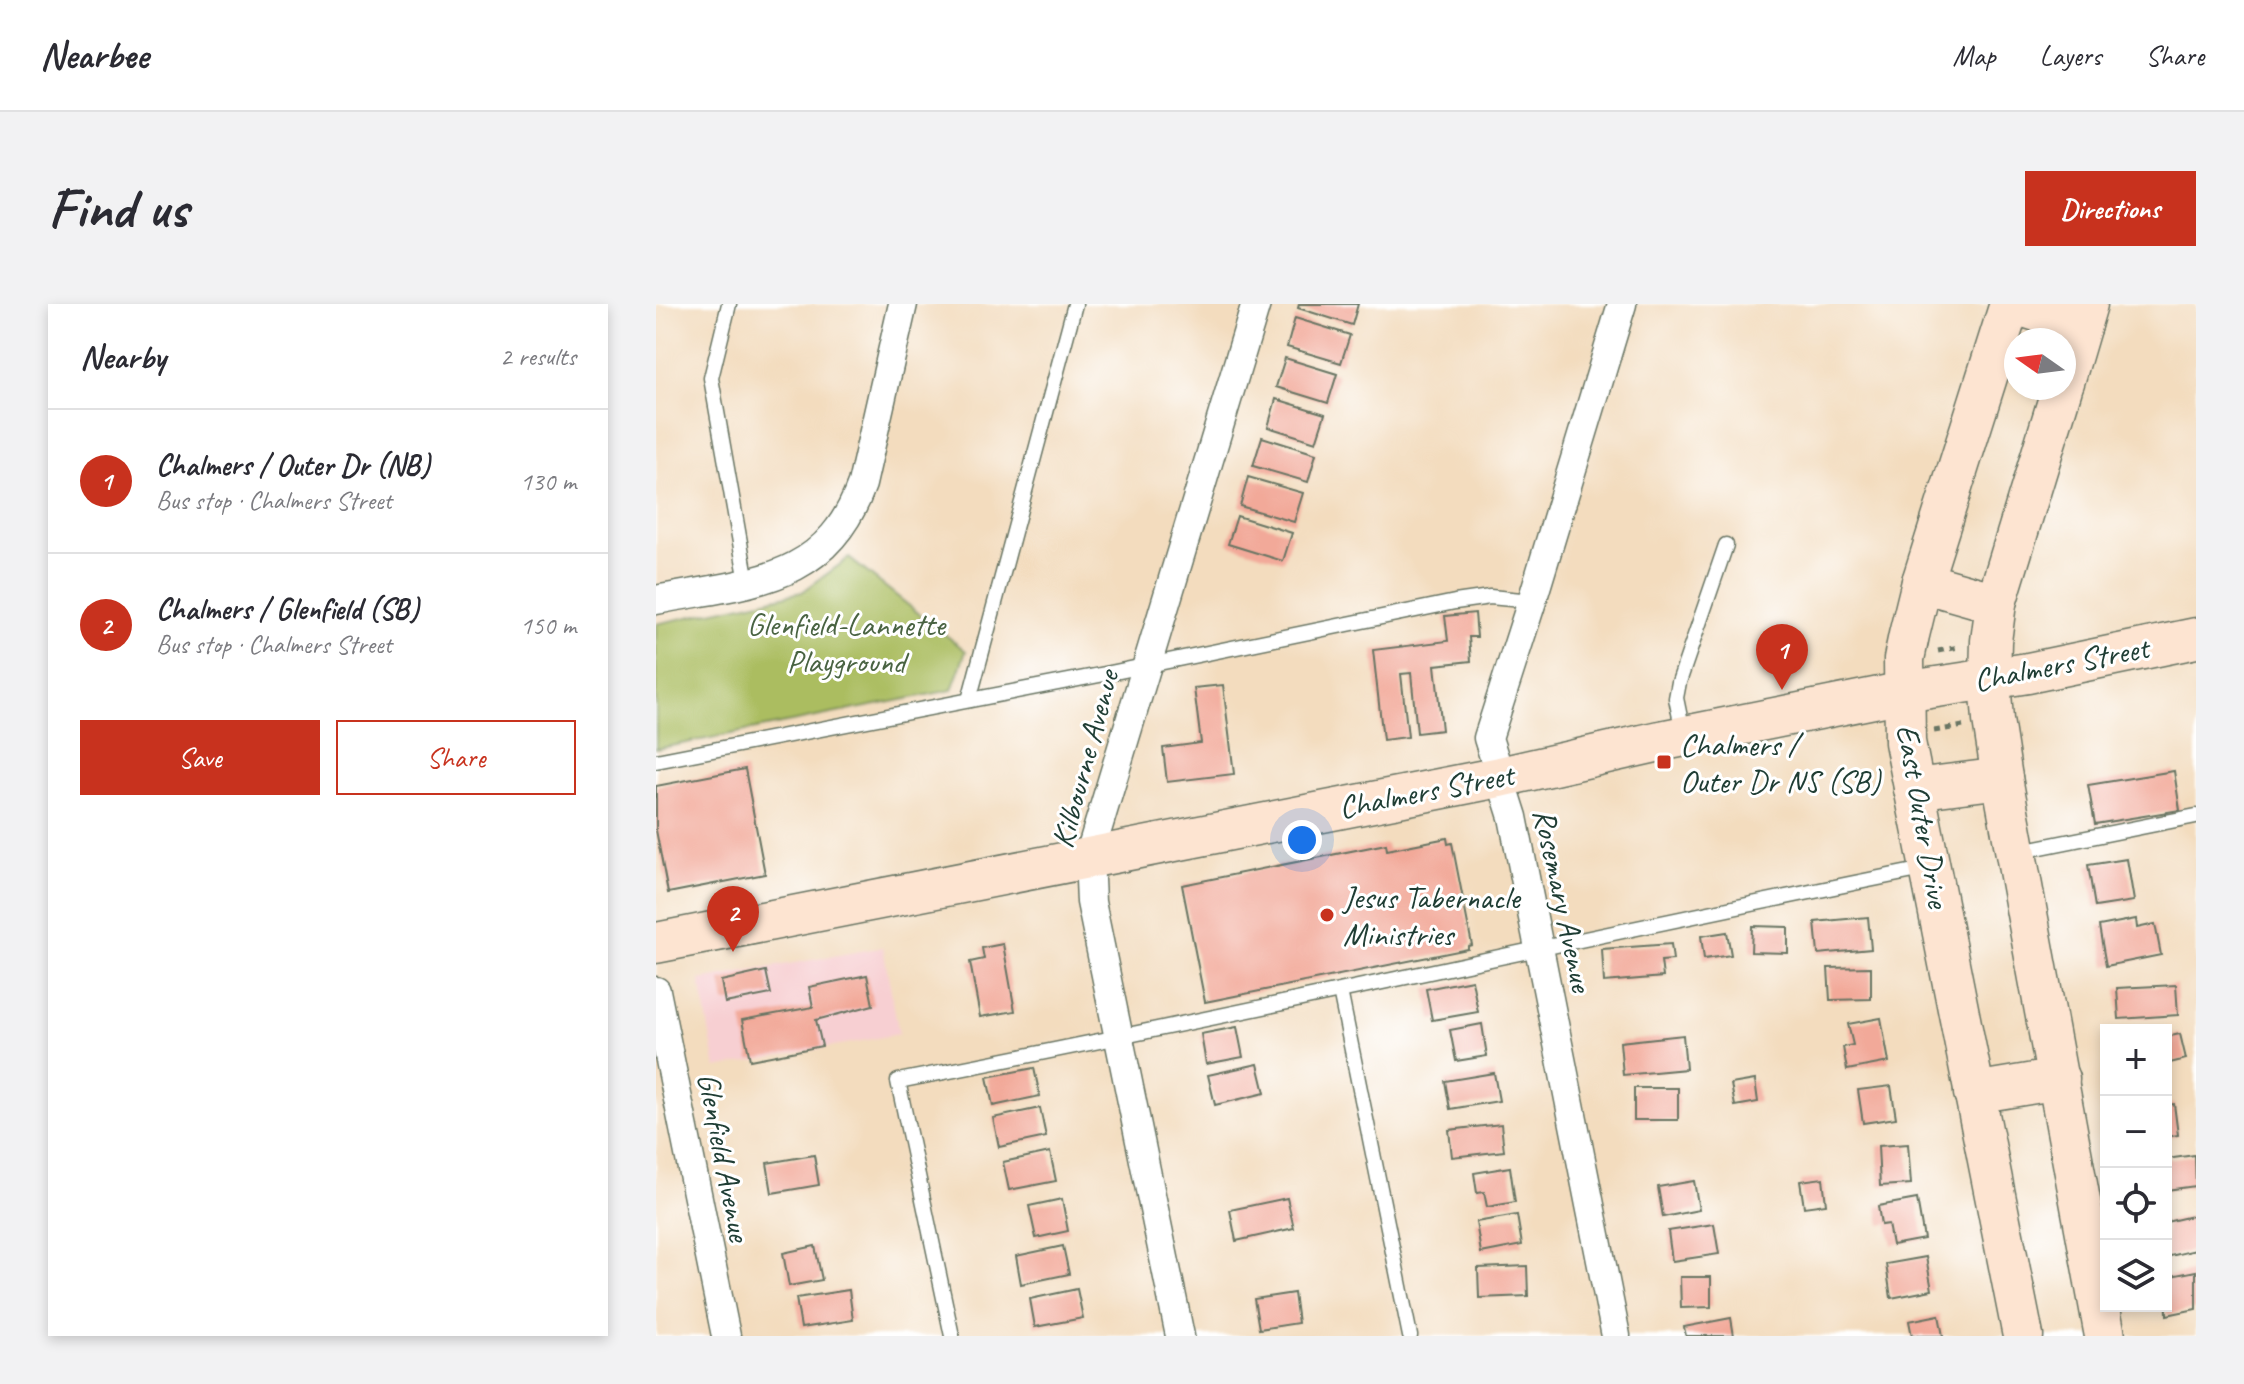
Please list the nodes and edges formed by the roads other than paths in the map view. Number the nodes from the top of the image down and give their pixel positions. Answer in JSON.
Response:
{"nodes":[{"id":1,"x":729,"y":304,"type":"edge"},
{"id":2,"x":903,"y":304,"type":"edge"},
{"id":3,"x":1075,"y":304,"type":"edge"},
{"id":4,"x":1256,"y":304,"type":"edge"},
{"id":5,"x":1622,"y":304,"type":"edge"},
{"id":6,"x":2012,"y":304,"type":"edge"},
{"id":7,"x":2084,"y":314,"type":"edge"},
{"id":8,"x":2076,"y":341,"type":"edge"},
{"id":9,"x":2058,"y":400,"type":"edge"},
{"id":10,"x":1726,"y":545,"type":"dead end"},
{"id":11,"x":747,"y":582,"type":"junction"},
{"id":12,"x":1922,"y":582,"type":"junction"},
{"id":13,"x":656,"y":600,"type":"edge"},
{"id":14,"x":1532,"y":601,"type":"junction"},
{"id":15,"x":1996,"y":603,"type":"junction"},
{"id":16,"x":2196,"y":638,"type":"edge"},
{"id":17,"x":1146,"y":665,"type":"junction"},
{"id":18,"x":1990,"y":679,"type":"junction"},
{"id":19,"x":1904,"y":692,"type":"junction"},
{"id":20,"x":969,"y":700,"type":"junction"},
{"id":21,"x":1684,"y":737,"type":"junction"},
{"id":22,"x":656,"y":761,"type":"edge"},
{"id":23,"x":1500,"y":777,"type":"junction"},
{"id":24,"x":2002,"y":778,"type":"junction"},
{"id":25,"x":1914,"y":789,"type":"junction"},
{"id":26,"x":2196,"y":816,"type":"edge"},
{"id":27,"x":2016,"y":852,"type":"junction"},
{"id":28,"x":1089,"y":857,"type":"junction"},
{"id":29,"x":1930,"y":868,"type":"junction"},
{"id":30,"x":656,"y":943,"type":"edge"},
{"id":31,"x":1539,"y":948,"type":"junction"},
{"id":32,"x":656,"y":991,"type":"edge"},
{"id":33,"x":1340,"y":991,"type":"junction"},
{"id":34,"x":1120,"y":1039,"type":"junction"},
{"id":35,"x":2059,"y":1079,"type":"junction"},
{"id":36,"x":1974,"y":1093,"type":"junction"},
{"id":37,"x":726,"y":1336,"type":"edge"},
{"id":38,"x":952,"y":1336,"type":"edge"},
{"id":39,"x":1180,"y":1336,"type":"edge"},
{"id":40,"x":1410,"y":1336,"type":"edge"},
{"id":41,"x":1616,"y":1336,"type":"edge"},
{"id":42,"x":2023,"y":1336,"type":"edge"},
{"id":43,"x":2105,"y":1336,"type":"edge"}],
"edges":[{"from":1,"to":11,"type":"lane"},
{"from":2,"to":11,"type":"street"},
{"from":3,"to":20,"type":"lane"},
{"from":4,"to":17,"type":"street","name":"Kilbourne Avenue"},
{"from":5,"to":14,"type":"street","name":"Rosemary Avenue"},
{"from":6,"to":7,"type":"street"},
{"from":6,"to":12,"type":"street","name":"East Outer Drive"},
{"from":7,"to":8,"type":"street"},
{"from":9,"to":15,"type":"street"},
{"from":10,"to":21,"type":"lane"},
{"from":11,"to":13,"type":"street"},
{"from":12,"to":15,"type":"street"},
{"from":12,"to":19,"type":"street","name":"East Outer Drive"},
{"from":14,"to":17,"type":"lane"},
{"from":14,"to":23,"type":"street","name":"Rosemary Avenue"},
{"from":15,"to":18,"type":"street"},
{"from":16,"to":18,"type":"street","name":"Chalmers Street"},
{"from":17,"to":20,"type":"lane"},
{"from":17,"to":28,"type":"street","name":"Kilbourne Avenue"},
{"from":18,"to":19,"type":"street","name":"Chalmers Street"},
{"from":18,"to":24,"type":"street"},
{"from":19,"to":21,"type":"street","name":"Chalmers Street"},
{"from":19,"to":25,"type":"street","name":"East Outer Drive"},
{"from":20,"to":22,"type":"lane"},
{"from":21,"to":23,"type":"street","name":"Chalmers Street"},
{"from":23,"to":28,"type":"street","name":"Chalmers Street"},
{"from":23,"to":31,"type":"street","name":"Rosemary Avenue"},
{"from":24,"to":25,"type":"street"},
{"from":24,"to":27,"type":"street"},
{"from":25,"to":29,"type":"street","name":"East Outer Drive"},
{"from":26,"to":27,"type":"lane"},
{"from":27,"to":35,"type":"street"},
{"from":28,"to":30,"type":"street","name":"Chalmers Street"},
{"from":28,"to":34,"type":"street","name":"Kilbourne Avenue"},
{"from":29,"to":31,"type":"lane"},
{"from":29,"to":36,"type":"street","name":"East Outer Drive"},
{"from":31,"to":33,"type":"lane"},
{"from":31,"to":41,"type":"street","name":"Rosemary Avenue"},
{"from":32,"to":37,"type":"street","name":"Glenfield Avenue"},
{"from":33,"to":34,"type":"lane"},
{"from":33,"to":40,"type":"lane"},
{"from":34,"to":38,"type":"lane"},
{"from":34,"to":39,"type":"street","name":"Kilbourne Avenue"},
{"from":35,"to":36,"type":"street"},
{"from":35,"to":43,"type":"street"},
{"from":36,"to":42,"type":"street","name":"East Outer Drive"}]}
